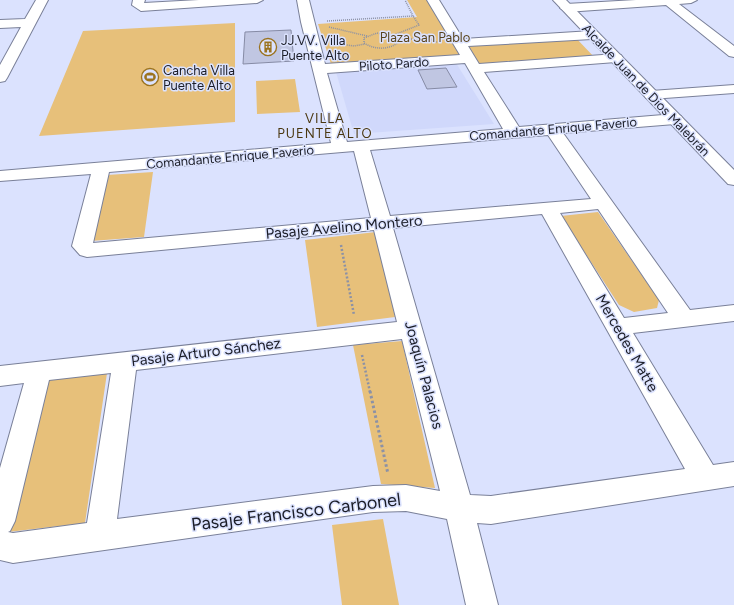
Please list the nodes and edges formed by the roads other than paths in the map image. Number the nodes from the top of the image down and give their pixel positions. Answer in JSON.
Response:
{"nodes":[{"id":1,"x":42,"y":0,"type":"edge"},
{"id":2,"x":257,"y":0,"type":"edge"},
{"id":3,"x":304,"y":0,"type":"edge"},
{"id":4,"x":433,"y":0,"type":"edge"},
{"id":5,"x":692,"y":0,"type":"edge"},
{"id":6,"x":176,"y":2,"type":"edge"},
{"id":7,"x":620,"y":2,"type":"edge"},
{"id":8,"x":668,"y":2,"type":"junction"},
{"id":9,"x":139,"y":3,"type":"edge"},
{"id":10,"x":562,"y":4,"type":"edge"},
{"id":11,"x":30,"y":23,"type":"junction"},
{"id":12,"x":0,"y":24,"type":"edge"},
{"id":13,"x":592,"y":35,"type":"junction"},
{"id":14,"x":458,"y":42,"type":"junction"},
{"id":15,"x":734,"y":53,"type":"edge"},
{"id":16,"x":616,"y":58,"type":"junction"},
{"id":17,"x":472,"y":64,"type":"junction"},
{"id":18,"x":319,"y":69,"type":"junction"},
{"id":19,"x":2,"y":70,"type":"edge"},
{"id":20,"x":734,"y":88,"type":"edge"},
{"id":21,"x":651,"y":95,"type":"junction"},
{"id":22,"x":675,"y":119,"type":"junction"},
{"id":23,"x":552,"y":129,"type":"junction"},
{"id":24,"x":514,"y":133,"type":"junction"},
{"id":25,"x":351,"y":146,"type":"junction"},
{"id":26,"x":101,"y":168,"type":"junction"},
{"id":27,"x":0,"y":176,"type":"edge"},
{"id":28,"x":734,"y":180,"type":"edge"},
{"id":29,"x":603,"y":203,"type":"junction"},
{"id":30,"x":548,"y":208,"type":"junction"},
{"id":31,"x":383,"y":223,"type":"junction"},
{"id":32,"x":734,"y":314,"type":"edge"},
{"id":33,"x":684,"y":319,"type":"junction"},
{"id":34,"x":617,"y":327,"type":"junction"},
{"id":35,"x":411,"y":329,"type":"junction"},
{"id":36,"x":124,"y":362,"type":"junction"},
{"id":37,"x":39,"y":372,"type":"junction"},
{"id":38,"x":0,"y":376,"type":"edge"},
{"id":39,"x":734,"y":474,"type":"edge"},
{"id":40,"x":706,"y":479,"type":"junction"},
{"id":41,"x":459,"y":508,"type":"junction"},
{"id":42,"x":0,"y":521,"type":"edge"},
{"id":43,"x":100,"y":536,"type":"junction"},
{"id":44,"x":0,"y":545,"type":"edge"},
{"id":45,"x":482,"y":605,"type":"edge"}],
"edges":[{"from":1,"to":11,"type":"street"},
{"from":2,"to":6,"type":"street"},
{"from":3,"to":18,"type":"street","name":"Joaquín Palacios"},
{"from":4,"to":14,"type":"street"},
{"from":5,"to":8,"type":"street"},
{"from":6,"to":9,"type":"street"},
{"from":7,"to":8,"type":"street"},
{"from":7,"to":10,"type":"street"},
{"from":8,"to":15,"type":"street"},
{"from":10,"to":13,"type":"street","name":"Alcalde Juan de Dios Malebrán"},
{"from":11,"to":12,"type":"street"},
{"from":11,"to":19,"type":"street"},
{"from":13,"to":14,"type":"street"},
{"from":13,"to":16,"type":"street","name":"Alcalde Juan de Dios Malebrán"},
{"from":14,"to":17,"type":"street"},
{"from":16,"to":17,"type":"street","name":"Piloto Pardo"},
{"from":16,"to":21,"type":"street","name":"Alcalde Juan de Dios Malebrán"},
{"from":17,"to":18,"type":"street","name":"Piloto Pardo"},
{"from":17,"to":24,"type":"street"},
{"from":18,"to":25,"type":"street","name":"Joaquín Palacios"},
{"from":20,"to":21,"type":"street"},
{"from":21,"to":22,"type":"street","name":"Alcalde Juan de Dios Malebrán"},
{"from":22,"to":23,"type":"street","name":"Comandante Enrique Faverio"},
{"from":22,"to":28,"type":"street","name":"Alcalde Juan de Dios Malebrán"},
{"from":23,"to":24,"type":"street","name":"Comandante Enrique Faverio"},
{"from":23,"to":29,"type":"street"},
{"from":24,"to":25,"type":"street","name":"Comandante Enrique Faverio"},
{"from":25,"to":26,"type":"street","name":"Comandante Enrique Faverio"},
{"from":25,"to":31,"type":"street","name":"Joaquín Palacios"},
{"from":26,"to":27,"type":"street","name":"Comandante Enrique Faverio"},
{"from":26,"to":31,"type":"street","name":"Pasaje Avelino Montero"},
{"from":29,"to":30,"type":"street","name":"Pasaje Avelino Montero"},
{"from":29,"to":33,"type":"street"},
{"from":30,"to":31,"type":"street","name":"Pasaje Avelino Montero"},
{"from":30,"to":34,"type":"street","name":"Mercedes Matte"},
{"from":31,"to":35,"type":"street","name":"Joaquín Palacios"},
{"from":32,"to":33,"type":"street"},
{"from":33,"to":34,"type":"street"},
{"from":34,"to":40,"type":"street","name":"Mercedes Matte"},
{"from":35,"to":36,"type":"street","name":"Pasaje Arturo Sánchez"},
{"from":35,"to":41,"type":"street","name":"Joaquín Palacios"},
{"from":36,"to":37,"type":"street","name":"Pasaje Arturo Sánchez"},
{"from":36,"to":43,"type":"street"},
{"from":37,"to":38,"type":"street","name":"Pasaje Arturo Sánchez"},
{"from":37,"to":42,"type":"street"},
{"from":39,"to":40,"type":"street","name":"Pasaje Francisco Carbonel"},
{"from":40,"to":41,"type":"street","name":"Pasaje Francisco Carbonel"},
{"from":41,"to":43,"type":"street","name":"Pasaje Francisco Carbonel"},
{"from":41,"to":45,"type":"street","name":"Joaquín Palacios"},
{"from":43,"to":44,"type":"street","name":"Pasaje Francisco Carbonel"}]}
